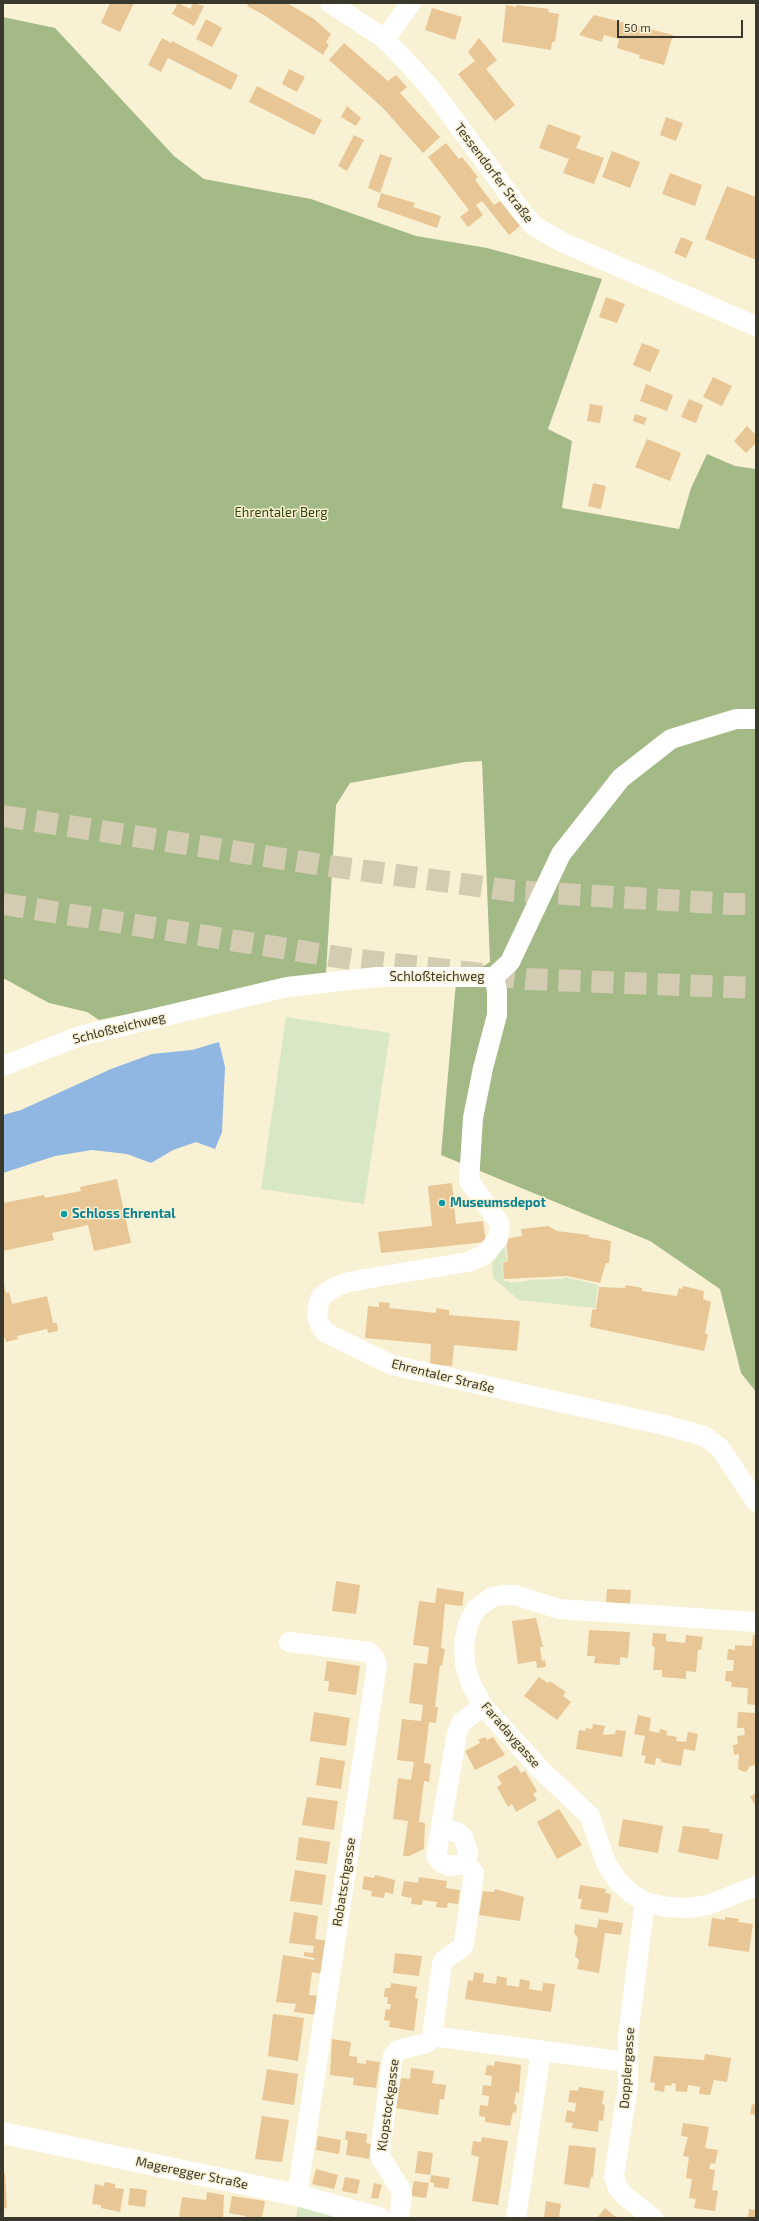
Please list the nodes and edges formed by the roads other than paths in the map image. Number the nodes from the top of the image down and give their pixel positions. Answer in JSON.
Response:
{"nodes":[{"id":1,"x":330,"y":3,"type":"edge"},
{"id":2,"x":411,"y":3,"type":"edge"},
{"id":3,"x":385,"y":40,"type":"junction"},
{"id":4,"x":756,"y":326,"type":"edge"},
{"id":5,"x":756,"y":720,"type":"edge"},
{"id":6,"x":494,"y":976,"type":"junction"},
{"id":7,"x":3,"y":1066,"type":"edge"},
{"id":8,"x":756,"y":1502,"type":"edge"},
{"id":9,"x":756,"y":1622,"type":"edge"},
{"id":10,"x":289,"y":1642,"type":"dead end"},
{"id":11,"x":483,"y":1706,"type":"junction"},
{"id":12,"x":441,"y":1828,"type":"junction"},
{"id":13,"x":466,"y":1864,"type":"junction"},
{"id":14,"x":756,"y":1886,"type":"edge"},
{"id":15,"x":645,"y":1902,"type":"junction"},
{"id":16,"x":432,"y":2036,"type":"junction"},
{"id":17,"x":541,"y":2051,"type":"junction"},
{"id":18,"x":627,"y":2062,"type":"junction"},
{"id":19,"x":3,"y":2133,"type":"edge"},
{"id":20,"x":297,"y":2195,"type":"junction"},
{"id":21,"x":379,"y":2218,"type":"edge"},
{"id":22,"x":399,"y":2218,"type":"edge"},
{"id":23,"x":516,"y":2218,"type":"edge"},
{"id":24,"x":653,"y":2218,"type":"edge"}],
"edges":[{"from":1,"to":3,"type":"street","name":"Tessendorfer Straße"},
{"from":2,"to":3,"type":"street"},
{"from":3,"to":4,"type":"street","name":"Tessendorfer Straße"},
{"from":5,"to":6,"type":"street","name":"Schloßteichweg"},
{"from":6,"to":7,"type":"street","name":"Schloßteichweg"},
{"from":6,"to":8,"type":"street","name":"Ehrentaler Straße"},
{"from":9,"to":11,"type":"street","name":"Faradaygasse"},
{"from":10,"to":20,"type":"street","name":"Robatschgasse"},
{"from":11,"to":12,"type":"street"},
{"from":11,"to":15,"type":"street","name":"Faradaygasse"},
{"from":12,"to":13,"type":"street"},
{"from":12,"to":13,"type":"street"},
{"from":13,"to":16,"type":"street"},
{"from":14,"to":15,"type":"street","name":"Faradaygasse"},
{"from":15,"to":18,"type":"street","name":"Dopplergasse"},
{"from":16,"to":17,"type":"street"},
{"from":16,"to":22,"type":"street","name":"Klopstockgasse"},
{"from":17,"to":18,"type":"street"},
{"from":17,"to":23,"type":"street"},
{"from":18,"to":24,"type":"street","name":"Dopplergasse"},
{"from":19,"to":20,"type":"street","name":"Mageregger Straße"},
{"from":20,"to":21,"type":"street","name":"Mageregger Straße"}]}
